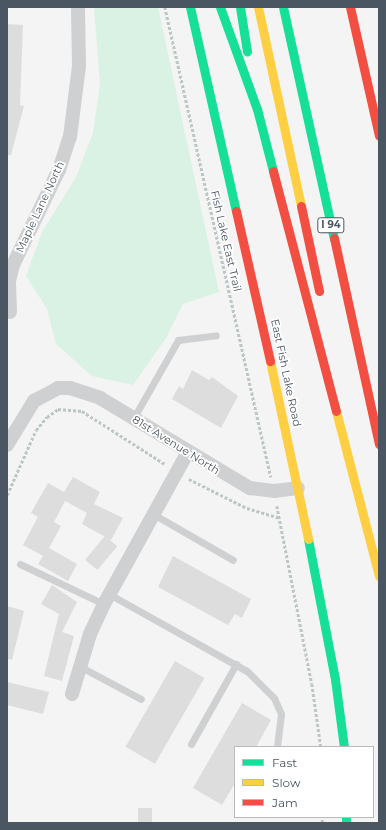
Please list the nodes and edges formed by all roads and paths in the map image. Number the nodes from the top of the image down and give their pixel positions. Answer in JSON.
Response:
{"nodes":[{"id":1,"x":78,"y":7,"type":"edge"},
{"id":2,"x":165,"y":7,"type":"edge"},
{"id":3,"x":190,"y":7,"type":"edge"},
{"id":4,"x":220,"y":7,"type":"edge"},
{"id":5,"x":240,"y":7,"type":"edge"},
{"id":6,"x":258,"y":7,"type":"edge"},
{"id":7,"x":283,"y":7,"type":"edge"},
{"id":8,"x":350,"y":7,"type":"edge"},
{"id":9,"x":257,"y":109,"type":"junction"},
{"id":10,"x":379,"y":136,"type":"edge"},
{"id":11,"x":322,"y":305,"type":"dead end"},
{"id":12,"x":10,"y":312,"type":"dead end"},
{"id":13,"x":216,"y":334,"type":"dead end"},
{"id":14,"x":339,"y":383,"type":"dead end"},
{"id":15,"x":134,"y":419,"type":"junction"},
{"id":16,"x":343,"y":438,"type":"junction"},
{"id":17,"x":379,"y":444,"type":"edge"},
{"id":18,"x":7,"y":445,"type":"edge"},
{"id":19,"x":188,"y":452,"type":"junction"},
{"id":20,"x":169,"y":466,"type":"dead end"},
{"id":21,"x":184,"y":476,"type":"dead end"},
{"id":22,"x":271,"y":478,"type":"dead end"},
{"id":23,"x":298,"y":488,"type":"junction"},
{"id":24,"x":7,"y":495,"type":"edge"},
{"id":25,"x":277,"y":506,"type":"dead end"},
{"id":26,"x":154,"y":514,"type":"junction"},
{"id":27,"x":280,"y":518,"type":"junction"},
{"id":28,"x":233,"y":560,"type":"dead end"},
{"id":29,"x":20,"y":564,"type":"dead end"},
{"id":30,"x":379,"y":576,"type":"edge"},
{"id":31,"x":106,"y":599,"type":"junction"},
{"id":32,"x":236,"y":664,"type":"junction"},
{"id":33,"x":79,"y":666,"type":"junction"},
{"id":34,"x":72,"y":694,"type":"dead end"},
{"id":35,"x":141,"y":699,"type":"dead end"},
{"id":36,"x":191,"y":744,"type":"dead end"},
{"id":37,"x":277,"y":746,"type":"edge"},
{"id":38,"x":321,"y":746,"type":"edge"},
{"id":39,"x":344,"y":746,"type":"edge"}],
"edges":[{"from":1,"to":12,"type":"street","name":"Maple Lane North"},
{"from":2,"to":22,"type":"path","name":"Fish Lake East Trail"},
{"from":3,"to":23,"type":"main road","name":"East Fish Lake Road"},
{"from":4,"to":9,"type":"main road"},
{"from":5,"to":9,"type":"main road"},
{"from":6,"to":11,"type":"main road"},
{"from":7,"to":17,"type":"main road","number":"I 94"},
{"from":8,"to":10,"type":"main road"},
{"from":9,"to":16,"type":"main road"},
{"from":13,"to":15,"type":"lane"},
{"from":14,"to":16,"type":"main road"},
{"from":15,"to":18,"type":"street","name":"81st Avenue North"},
{"from":15,"to":19,"type":"street","name":"81st Avenue North"},
{"from":16,"to":30,"type":"main road"},
{"from":19,"to":23,"type":"street","name":"81st Avenue North"},
{"from":19,"to":26,"type":"street"},
{"from":20,"to":24,"type":"path"},
{"from":21,"to":27,"type":"path"},
{"from":23,"to":39,"type":"main road","name":"East Fish Lake Road"},
{"from":25,"to":27,"type":"path"},
{"from":26,"to":28,"type":"lane"},
{"from":26,"to":31,"type":"street"},
{"from":27,"to":38,"type":"path"},
{"from":29,"to":31,"type":"lane"},
{"from":31,"to":32,"type":"lane"},
{"from":31,"to":33,"type":"street"},
{"from":32,"to":36,"type":"lane"},
{"from":32,"to":37,"type":"lane"},
{"from":33,"to":34,"type":"street"},
{"from":33,"to":35,"type":"lane"}]}
